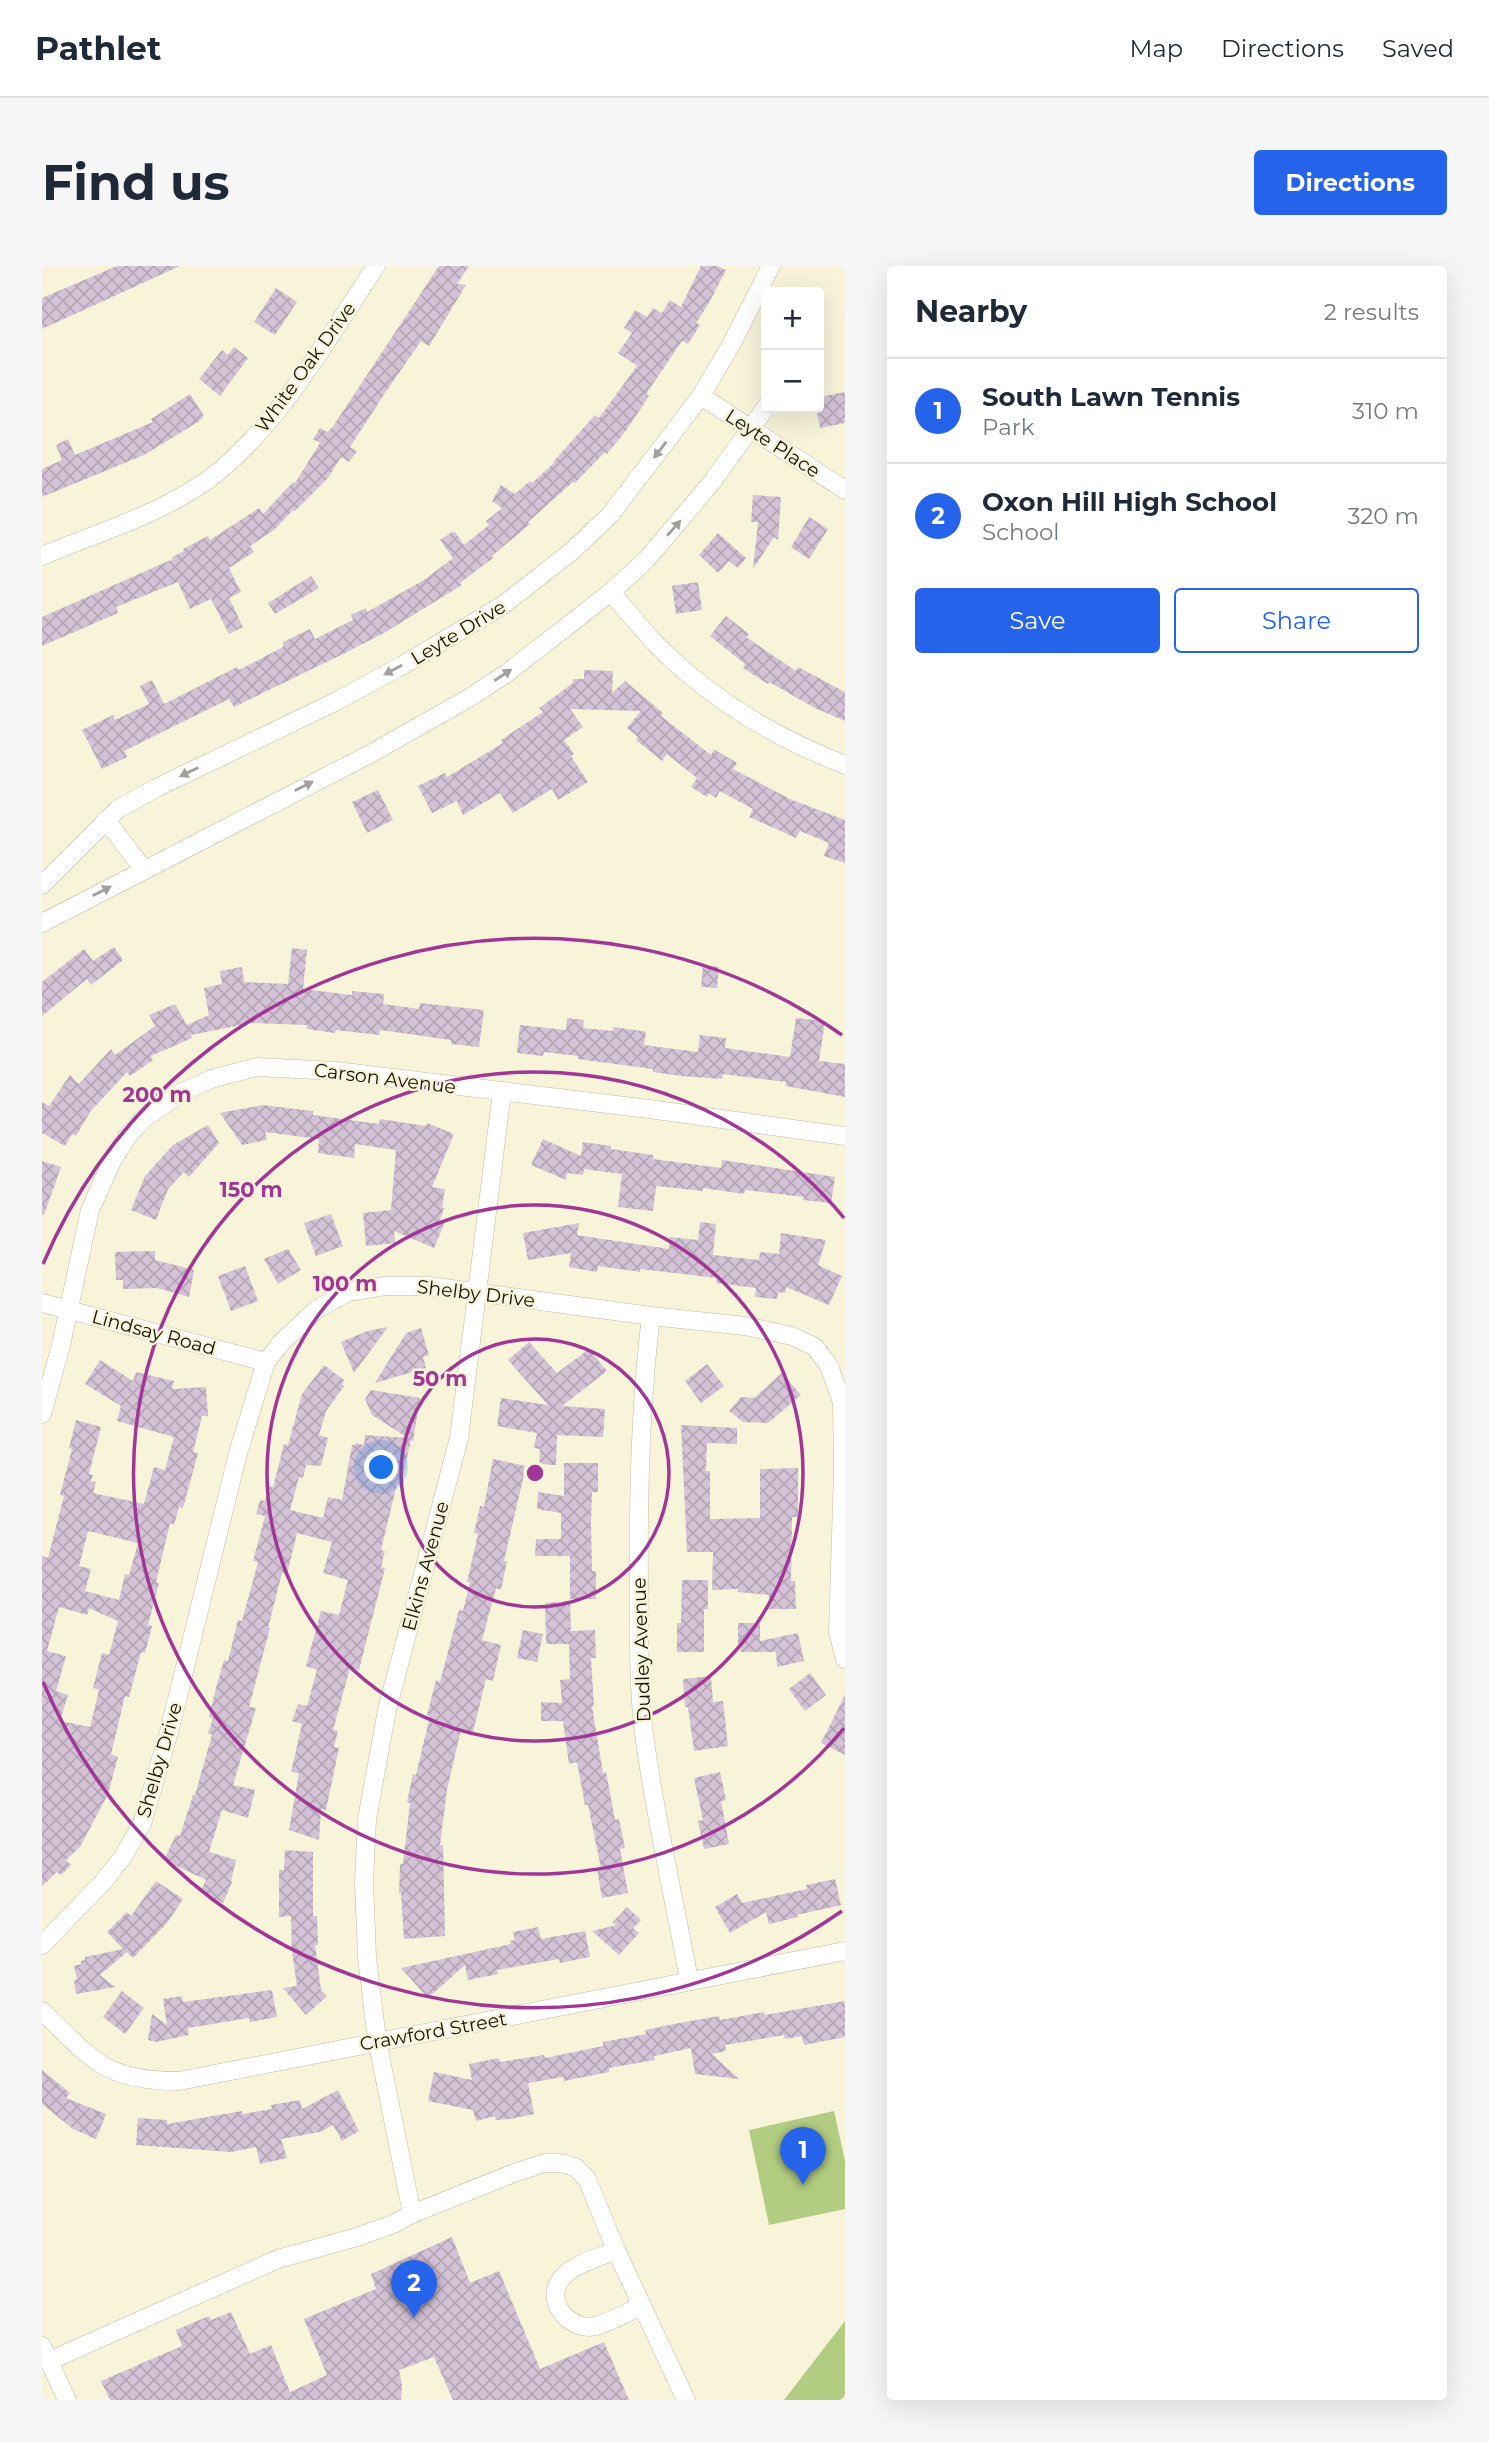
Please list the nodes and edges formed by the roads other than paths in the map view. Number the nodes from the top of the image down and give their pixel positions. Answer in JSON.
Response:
{"nodes":[{"id":1,"x":376,"y":266,"type":"edge"},
{"id":2,"x":771,"y":266,"type":"edge"},
{"id":3,"x":701,"y":396,"type":"junction"},
{"id":4,"x":762,"y":413,"type":"edge"},
{"id":5,"x":751,"y":430,"type":"junction"},
{"id":6,"x":845,"y":490,"type":"edge"},
{"id":7,"x":42,"y":556,"type":"edge"},
{"id":8,"x":611,"y":593,"type":"junction"},
{"id":9,"x":845,"y":765,"type":"edge"},
{"id":10,"x":106,"y":820,"type":"junction"},
{"id":11,"x":144,"y":870,"type":"junction"},
{"id":12,"x":42,"y":885,"type":"edge"},
{"id":13,"x":42,"y":923,"type":"edge"},
{"id":14,"x":502,"y":1091,"type":"junction"},
{"id":15,"x":845,"y":1136,"type":"edge"},
{"id":16,"x":475,"y":1293,"type":"junction"},
{"id":17,"x":42,"y":1303,"type":"edge"},
{"id":18,"x":67,"y":1310,"type":"junction"},
{"id":19,"x":651,"y":1317,"type":"junction"},
{"id":20,"x":266,"y":1362,"type":"junction"},
{"id":21,"x":42,"y":1414,"type":"edge"},
{"id":22,"x":845,"y":1659,"type":"edge"},
{"id":23,"x":42,"y":1945,"type":"edge"},
{"id":24,"x":845,"y":1951,"type":"edge"},
{"id":25,"x":689,"y":1980,"type":"junction"},
{"id":26,"x":42,"y":2011,"type":"edge"},
{"id":27,"x":377,"y":2040,"type":"junction"},
{"id":28,"x":412,"y":2214,"type":"junction"},
{"id":29,"x":615,"y":2250,"type":"junction"},
{"id":30,"x":641,"y":2306,"type":"junction"},
{"id":31,"x":46,"y":2354,"type":"edge"},
{"id":32,"x":67,"y":2400,"type":"edge"},
{"id":33,"x":686,"y":2400,"type":"edge"}],
"edges":[{"from":1,"to":7,"type":"street","name":"White Oak Drive"},
{"from":2,"to":3,"type":"street","name":"Leyte Drive"},
{"from":3,"to":5,"type":"street","name":"Leyte Place"},
{"from":3,"to":10,"type":"street","name":"Leyte Drive","one_way":true},
{"from":4,"to":5,"type":"street"},
{"from":5,"to":6,"type":"street","name":"Leyte Place"},
{"from":8,"to":5,"type":"street","one_way":true},
{"from":8,"to":9,"type":"street"},
{"from":11,"to":8,"type":"street","one_way":true},
{"from":10,"to":11,"type":"street"},
{"from":10,"to":12,"type":"street","name":"Leyte Drive"},
{"from":13,"to":11,"type":"street","one_way":true},
{"from":14,"to":15,"type":"street","name":"Carson Avenue"},
{"from":14,"to":16,"type":"street","name":"Elkins Avenue"},
{"from":14,"to":18,"type":"street","name":"Carson Avenue"},
{"from":16,"to":19,"type":"street","name":"Shelby Drive"},
{"from":16,"to":20,"type":"street","name":"Shelby Drive"},
{"from":16,"to":27,"type":"street","name":"Elkins Avenue"},
{"from":17,"to":18,"type":"street","name":"Lindsay Road"},
{"from":18,"to":20,"type":"street","name":"Lindsay Road"},
{"from":18,"to":21,"type":"street","name":"Carson Avenue"},
{"from":19,"to":22,"type":"street","name":"Shelby Drive"},
{"from":19,"to":25,"type":"street","name":"Dudley Avenue"},
{"from":20,"to":23,"type":"street","name":"Shelby Drive"},
{"from":24,"to":25,"type":"street","name":"Crawford Street"},
{"from":25,"to":27,"type":"street","name":"Crawford Street"},
{"from":26,"to":27,"type":"street","name":"Crawford Street"},
{"from":27,"to":28,"type":"street","name":"Elkins Avenue"},
{"from":28,"to":29,"type":"street"},
{"from":28,"to":31,"type":"street"},
{"from":29,"to":30,"type":"street"},
{"from":29,"to":30,"type":"street"},
{"from":30,"to":33,"type":"street"},
{"from":31,"to":32,"type":"street"}]}
